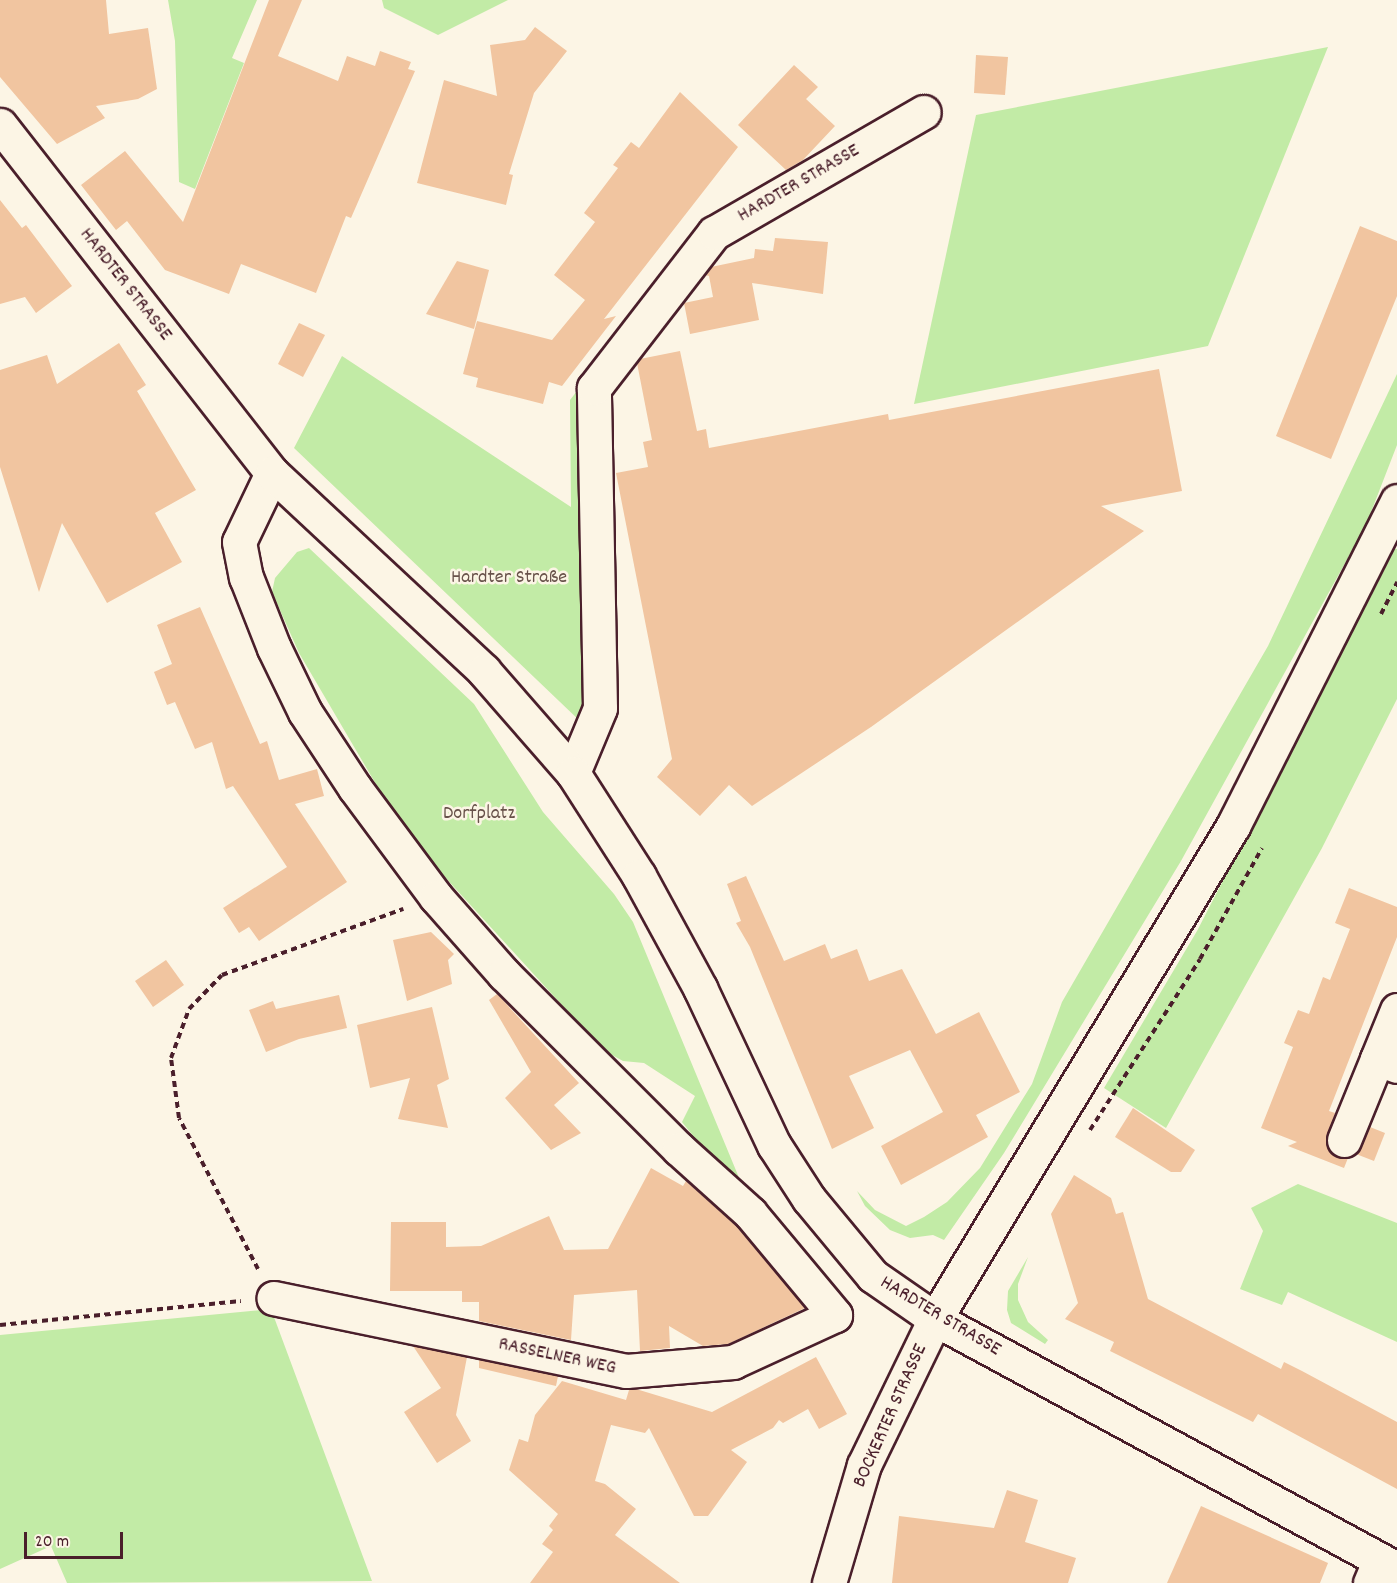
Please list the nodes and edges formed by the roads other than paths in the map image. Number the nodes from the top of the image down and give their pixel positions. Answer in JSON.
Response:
{"nodes":[{"id":1,"x":924,"y":111,"type":"dead end"},
{"id":2,"x":0,"y":125,"type":"edge"},
{"id":3,"x":272,"y":473,"type":"junction"},
{"id":4,"x":1397,"y":501,"type":"edge"},
{"id":5,"x":573,"y":773,"type":"junction"},
{"id":6,"x":1397,"y":1010,"type":"edge"},
{"id":7,"x":1387,"y":1062,"type":"edge"},
{"id":8,"x":1344,"y":1140,"type":"dead end"},
{"id":9,"x":273,"y":1298,"type":"road end"},
{"id":10,"x":935,"y":1319,"type":"junction"},
{"id":11,"x":1382,"y":1571,"type":"edge"},
{"id":12,"x":829,"y":1583,"type":"edge"}],
"edges":[{"from":1,"to":5,"type":"street","name":"HARDTER STRASSE"},
{"from":2,"to":3,"type":"street","name":"HARDTER STRASSE"},
{"from":3,"to":5,"type":"street","name":"HARDTER STRASSE"},
{"from":3,"to":9,"type":"street","name":"RASSELNER WEG"},
{"from":4,"to":10,"type":"street","name":"BOCKERTER STRASSE"},
{"from":5,"to":10,"type":"street","name":"HARDTER STRASSE"},
{"from":6,"to":7,"type":"street"},
{"from":7,"to":8,"type":"street"},
{"from":10,"to":11,"type":"street","name":"HARDTER STRASSE"},
{"from":10,"to":12,"type":"street","name":"BOCKERTER STRASSE"}]}
